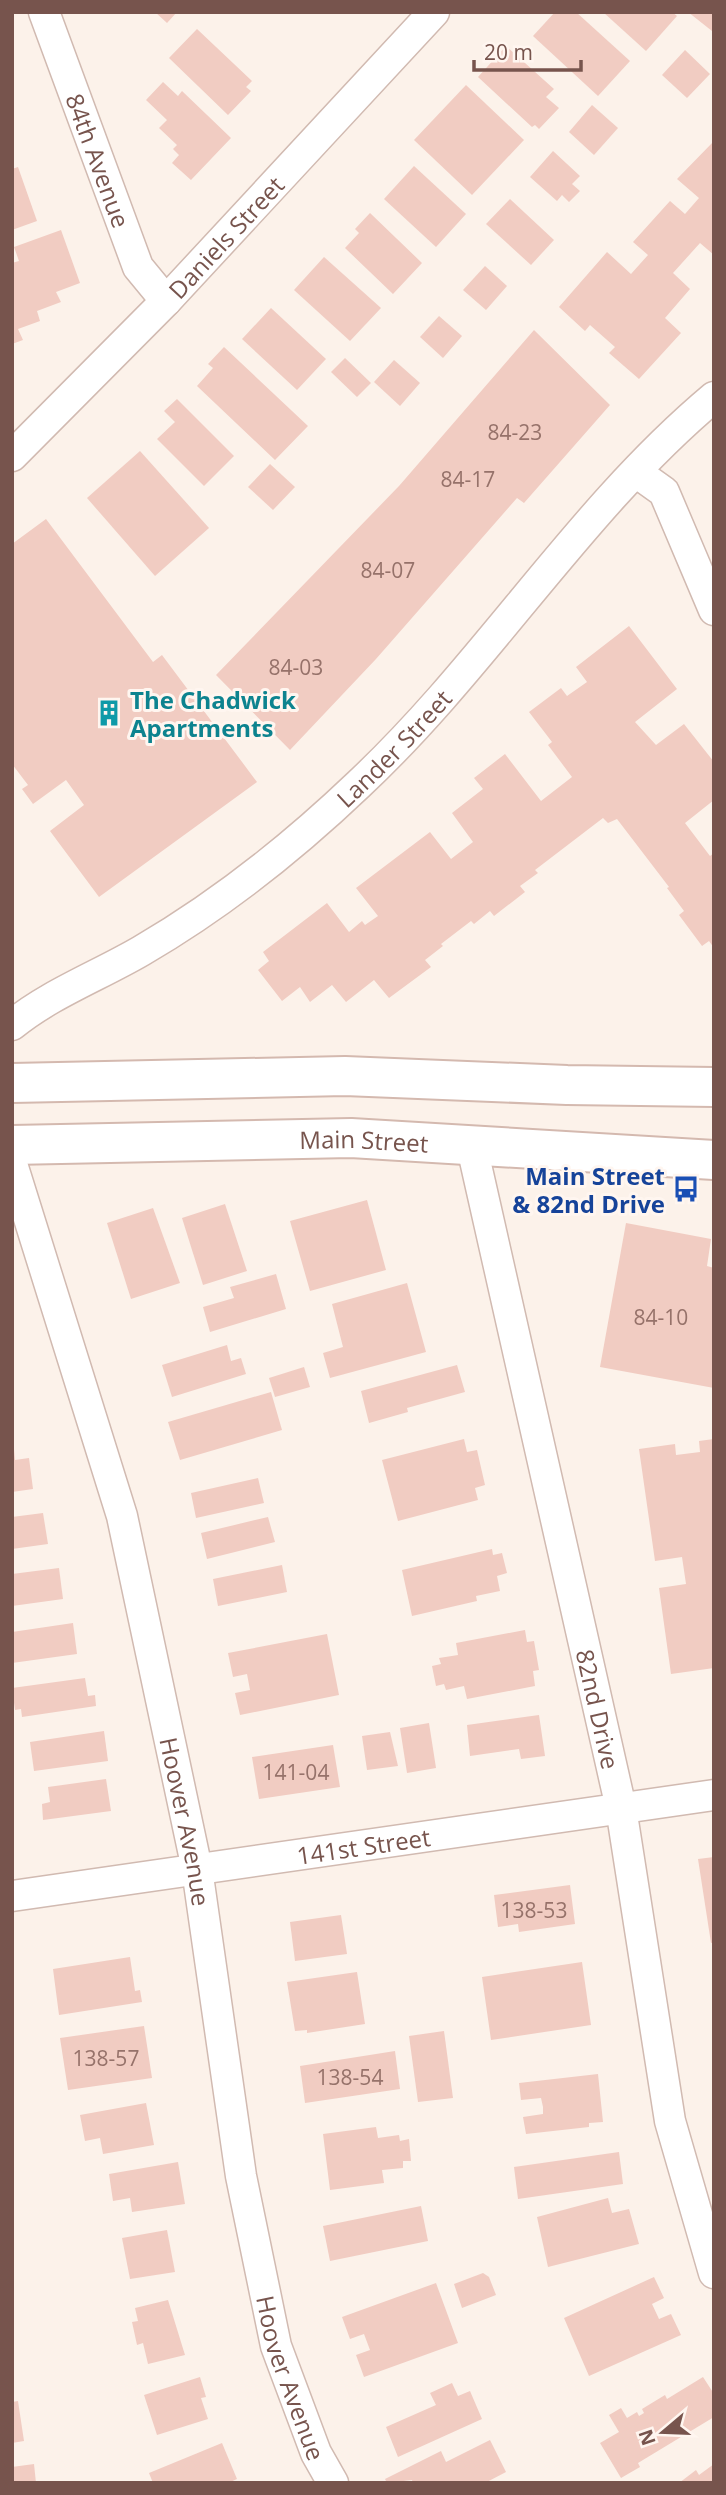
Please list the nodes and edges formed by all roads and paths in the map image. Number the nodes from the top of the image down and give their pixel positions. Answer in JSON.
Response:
{"nodes":[{"id":1,"x":44,"y":12,"type":"edge"},
{"id":2,"x":435,"y":12,"type":"edge"},
{"id":3,"x":166,"y":301,"type":"junction"},
{"id":4,"x":714,"y":397,"type":"edge"},
{"id":5,"x":12,"y":456,"type":"edge"},
{"id":6,"x":636,"y":472,"type":"junction"},
{"id":7,"x":714,"y":610,"type":"edge"},
{"id":8,"x":12,"y":1025,"type":"edge"},
{"id":9,"x":12,"y":1083,"type":"edge"},
{"id":10,"x":714,"y":1087,"type":"edge"},
{"id":11,"x":12,"y":1145,"type":"edge"},
{"id":12,"x":472,"y":1147,"type":"junction"},
{"id":13,"x":714,"y":1160,"type":"edge"},
{"id":14,"x":12,"y":1164,"type":"edge"},
{"id":15,"x":714,"y":1795,"type":"edge"},
{"id":16,"x":621,"y":1808,"type":"junction"},
{"id":17,"x":197,"y":1869,"type":"junction"},
{"id":18,"x":12,"y":1896,"type":"edge"},
{"id":19,"x":714,"y":2273,"type":"edge"},
{"id":20,"x":332,"y":2483,"type":"edge"}],
"edges":[{"from":1,"to":3,"type":"street","name":"84th Avenue"},
{"from":2,"to":3,"type":"street","name":"Daniels Street"},
{"from":3,"to":5,"type":"street","name":"Daniels Street"},
{"from":4,"to":6,"type":"street","name":"Lander Street"},
{"from":6,"to":7,"type":"street"},
{"from":6,"to":8,"type":"street","name":"Lander Street"},
{"from":9,"to":10,"type":"main road"},
{"from":11,"to":12,"type":"main road","name":"Main Street"},
{"from":12,"to":13,"type":"main road","name":"Main Street"},
{"from":12,"to":16,"type":"street","name":"82nd Drive"},
{"from":14,"to":17,"type":"street","name":"Hoover Avenue"},
{"from":15,"to":16,"type":"street","name":"141st Street"},
{"from":16,"to":17,"type":"street","name":"141st Street"},
{"from":16,"to":19,"type":"street","name":"82nd Drive"},
{"from":17,"to":18,"type":"street","name":"141st Street"},
{"from":17,"to":20,"type":"street","name":"Hoover Avenue"}]}
